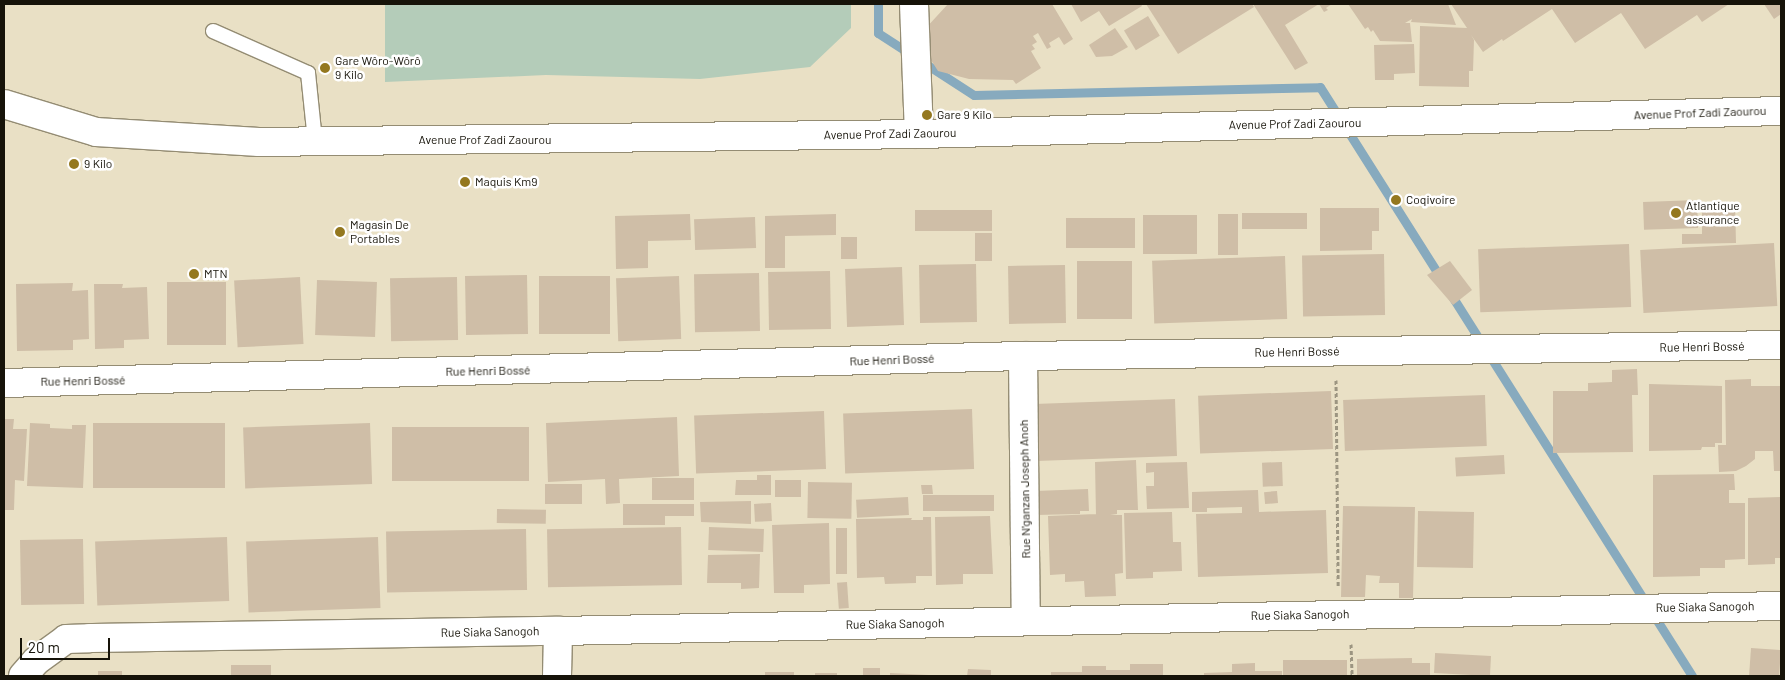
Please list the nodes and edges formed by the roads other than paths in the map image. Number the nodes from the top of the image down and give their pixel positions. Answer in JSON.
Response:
{"nodes":[{"id":1,"x":914,"y":4,"type":"edge"},
{"id":2,"x":213,"y":31,"type":"dead end"},
{"id":3,"x":4,"y":104,"type":"edge"},
{"id":4,"x":1781,"y":111,"type":"edge"},
{"id":5,"x":919,"y":134,"type":"junction"},
{"id":6,"x":315,"y":141,"type":"junction"},
{"id":7,"x":1781,"y":345,"type":"edge"},
{"id":8,"x":1024,"y":356,"type":"junction"},
{"id":9,"x":4,"y":382,"type":"edge"},
{"id":10,"x":1781,"y":606,"type":"edge"},
{"id":11,"x":1026,"y":621,"type":"junction"},
{"id":12,"x":558,"y":631,"type":"junction"},
{"id":13,"x":23,"y":676,"type":"edge"},
{"id":14,"x":557,"y":676,"type":"edge"}],
"edges":[{"from":1,"to":5,"type":"street"},
{"from":2,"to":6,"type":"lane"},
{"from":3,"to":6,"type":"street","name":"Avenue Prof Zadi Zaourou"},
{"from":4,"to":5,"type":"street","name":"Avenue Prof Zadi Zaourou"},
{"from":5,"to":6,"type":"street","name":"Avenue Prof Zadi Zaourou"},
{"from":7,"to":8,"type":"street","name":"Rue Henri Bossé"},
{"from":8,"to":9,"type":"street","name":"Rue Henri Bossé"},
{"from":8,"to":11,"type":"street","name":"Rue N'ganzan Joseph Anoh"},
{"from":10,"to":11,"type":"street","name":"Rue Siaka Sanogoh"},
{"from":11,"to":12,"type":"street","name":"Rue Siaka Sanogoh"},
{"from":12,"to":13,"type":"street","name":"Rue Siaka Sanogoh"},
{"from":12,"to":14,"type":"street"}]}
